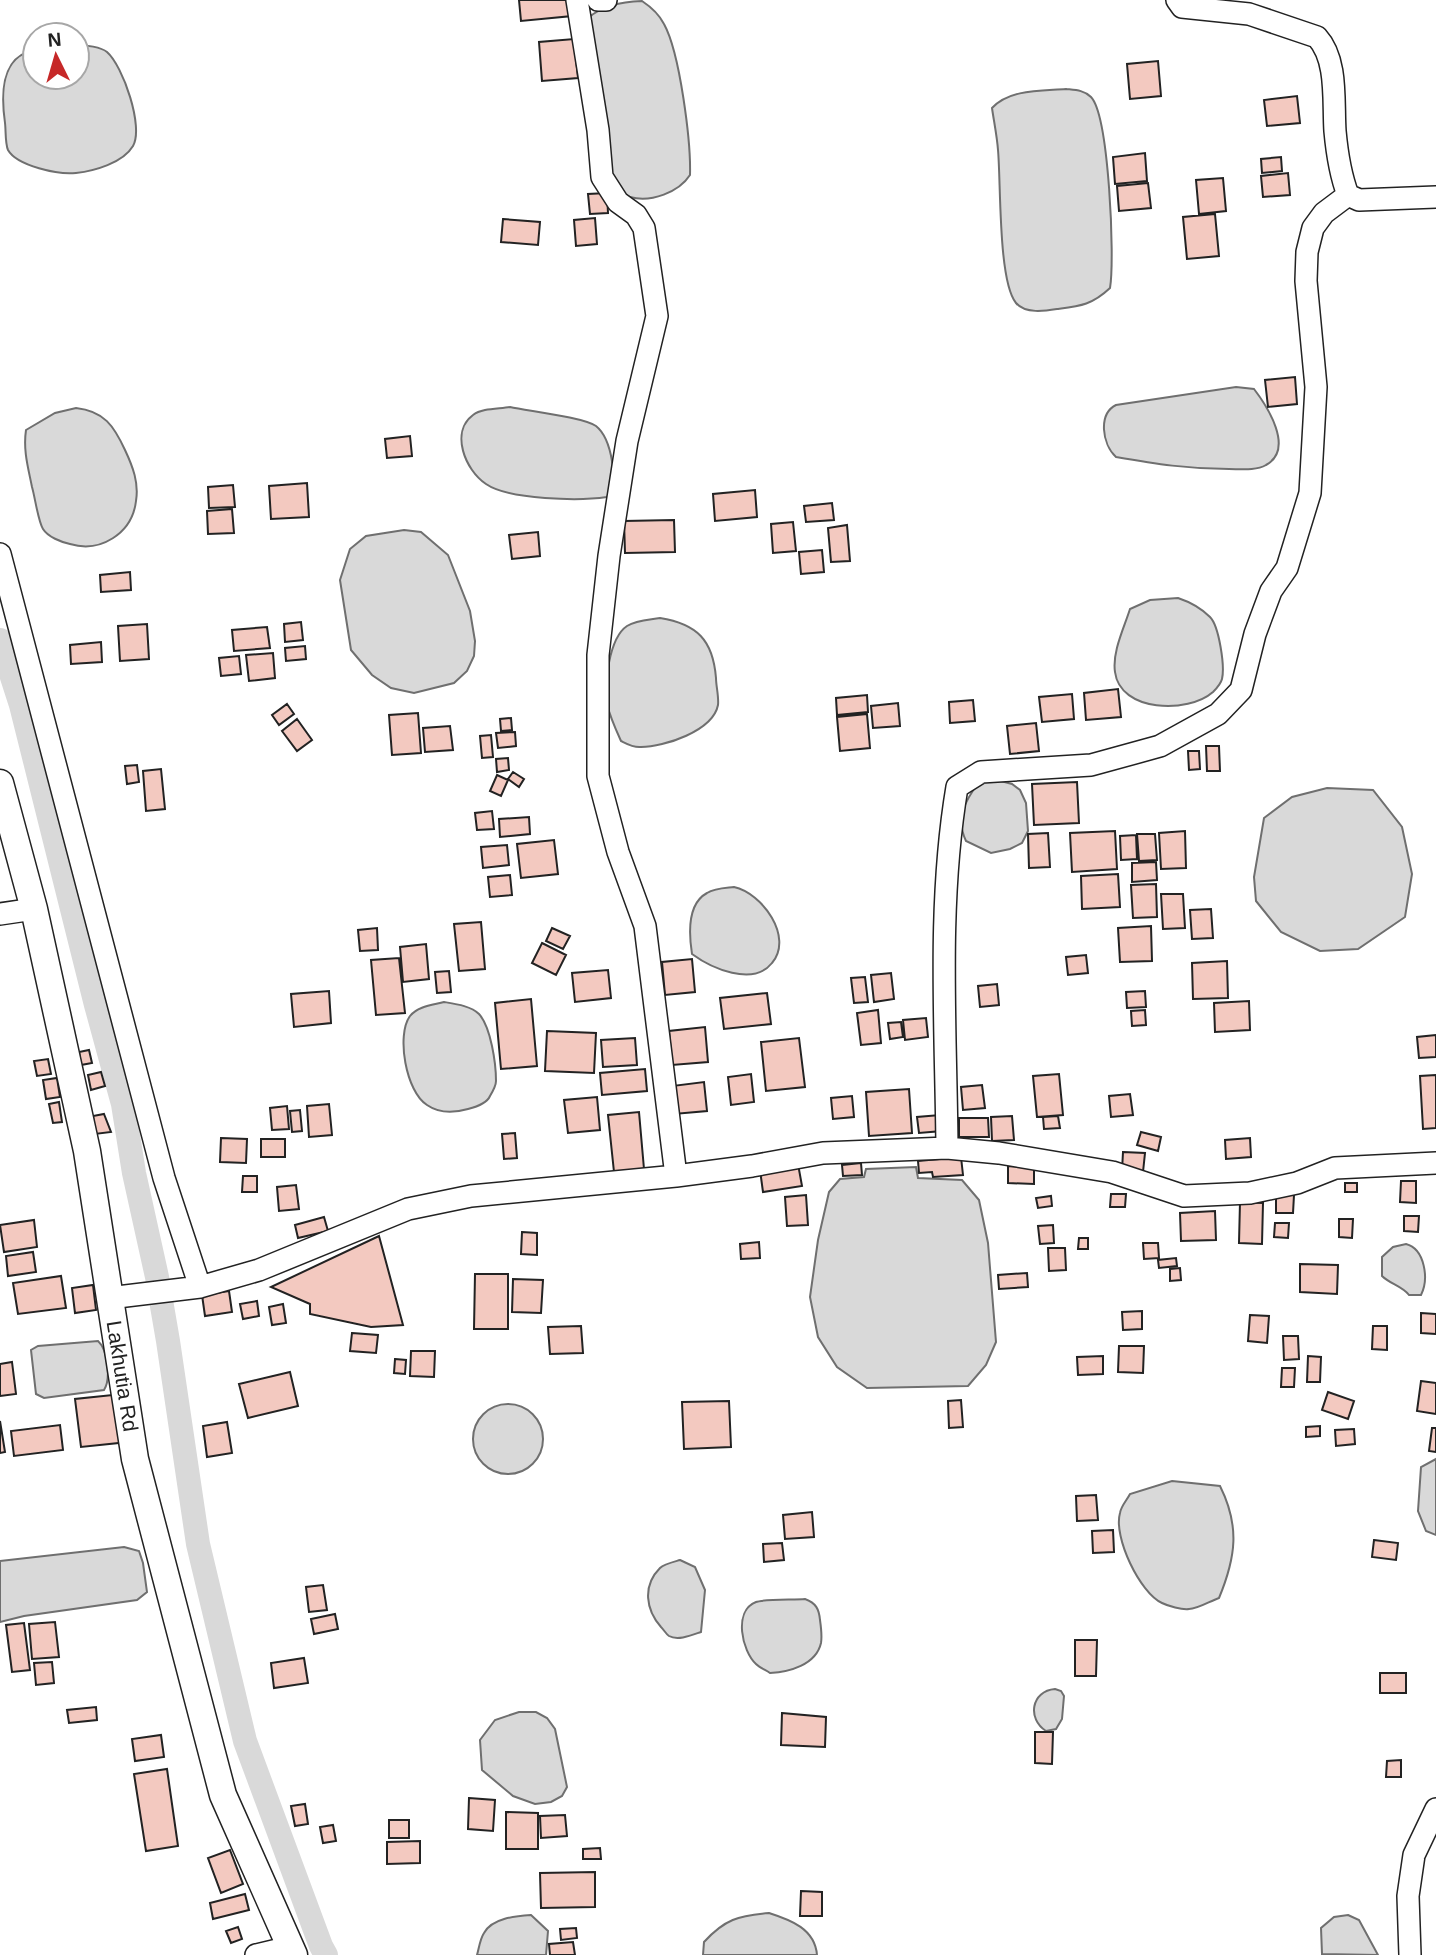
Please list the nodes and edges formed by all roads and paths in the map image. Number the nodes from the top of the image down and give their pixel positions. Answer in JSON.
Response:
{"nodes":[{"id":1,"x":577,"y":0,"type":"edge"},
{"id":2,"x":598,"y":0,"type":"edge"},
{"id":3,"x":606,"y":0,"type":"edge"},
{"id":4,"x":1177,"y":0,"type":"edge"},
{"id":5,"x":1348,"y":195,"type":"junction"},
{"id":6,"x":1436,"y":197,"type":"edge"},
{"id":7,"x":0,"y":554,"type":"edge"},
{"id":8,"x":0,"y":783,"type":"edge"},
{"id":9,"x":34,"y":909,"type":"junction"},
{"id":10,"x":0,"y":914,"type":"edge"},
{"id":11,"x":947,"y":1148,"type":"junction"},
{"id":12,"x":1436,"y":1163,"type":"edge"},
{"id":13,"x":676,"y":1177,"type":"junction"},
{"id":14,"x":200,"y":1287,"type":"junction"},
{"id":15,"x":109,"y":1298,"type":"junction"},
{"id":16,"x":1436,"y":1809,"type":"edge"},
{"id":17,"x":292,"y":1951,"type":"edge"},
{"id":18,"x":257,"y":1955,"type":"edge"},
{"id":19,"x":1410,"y":1955,"type":"edge"}],
"edges":[{"from":1,"to":13,"type":"street"},
{"from":2,"to":3,"type":"street"},
{"from":4,"to":5,"type":"street"},
{"from":5,"to":6,"type":"street"},
{"from":5,"to":11,"type":"street"},
{"from":7,"to":14,"type":"street"},
{"from":8,"to":9,"type":"street","name":"Lakhutia Rd"},
{"from":9,"to":10,"type":"street"},
{"from":9,"to":15,"type":"street","name":"Lakhutia Rd"},
{"from":11,"to":12,"type":"street"},
{"from":11,"to":13,"type":"street"},
{"from":13,"to":14,"type":"street"},
{"from":14,"to":15,"type":"street"},
{"from":15,"to":17,"type":"street","name":"Lakhutia Rd"},
{"from":16,"to":19,"type":"street"},
{"from":17,"to":18,"type":"street"}]}
